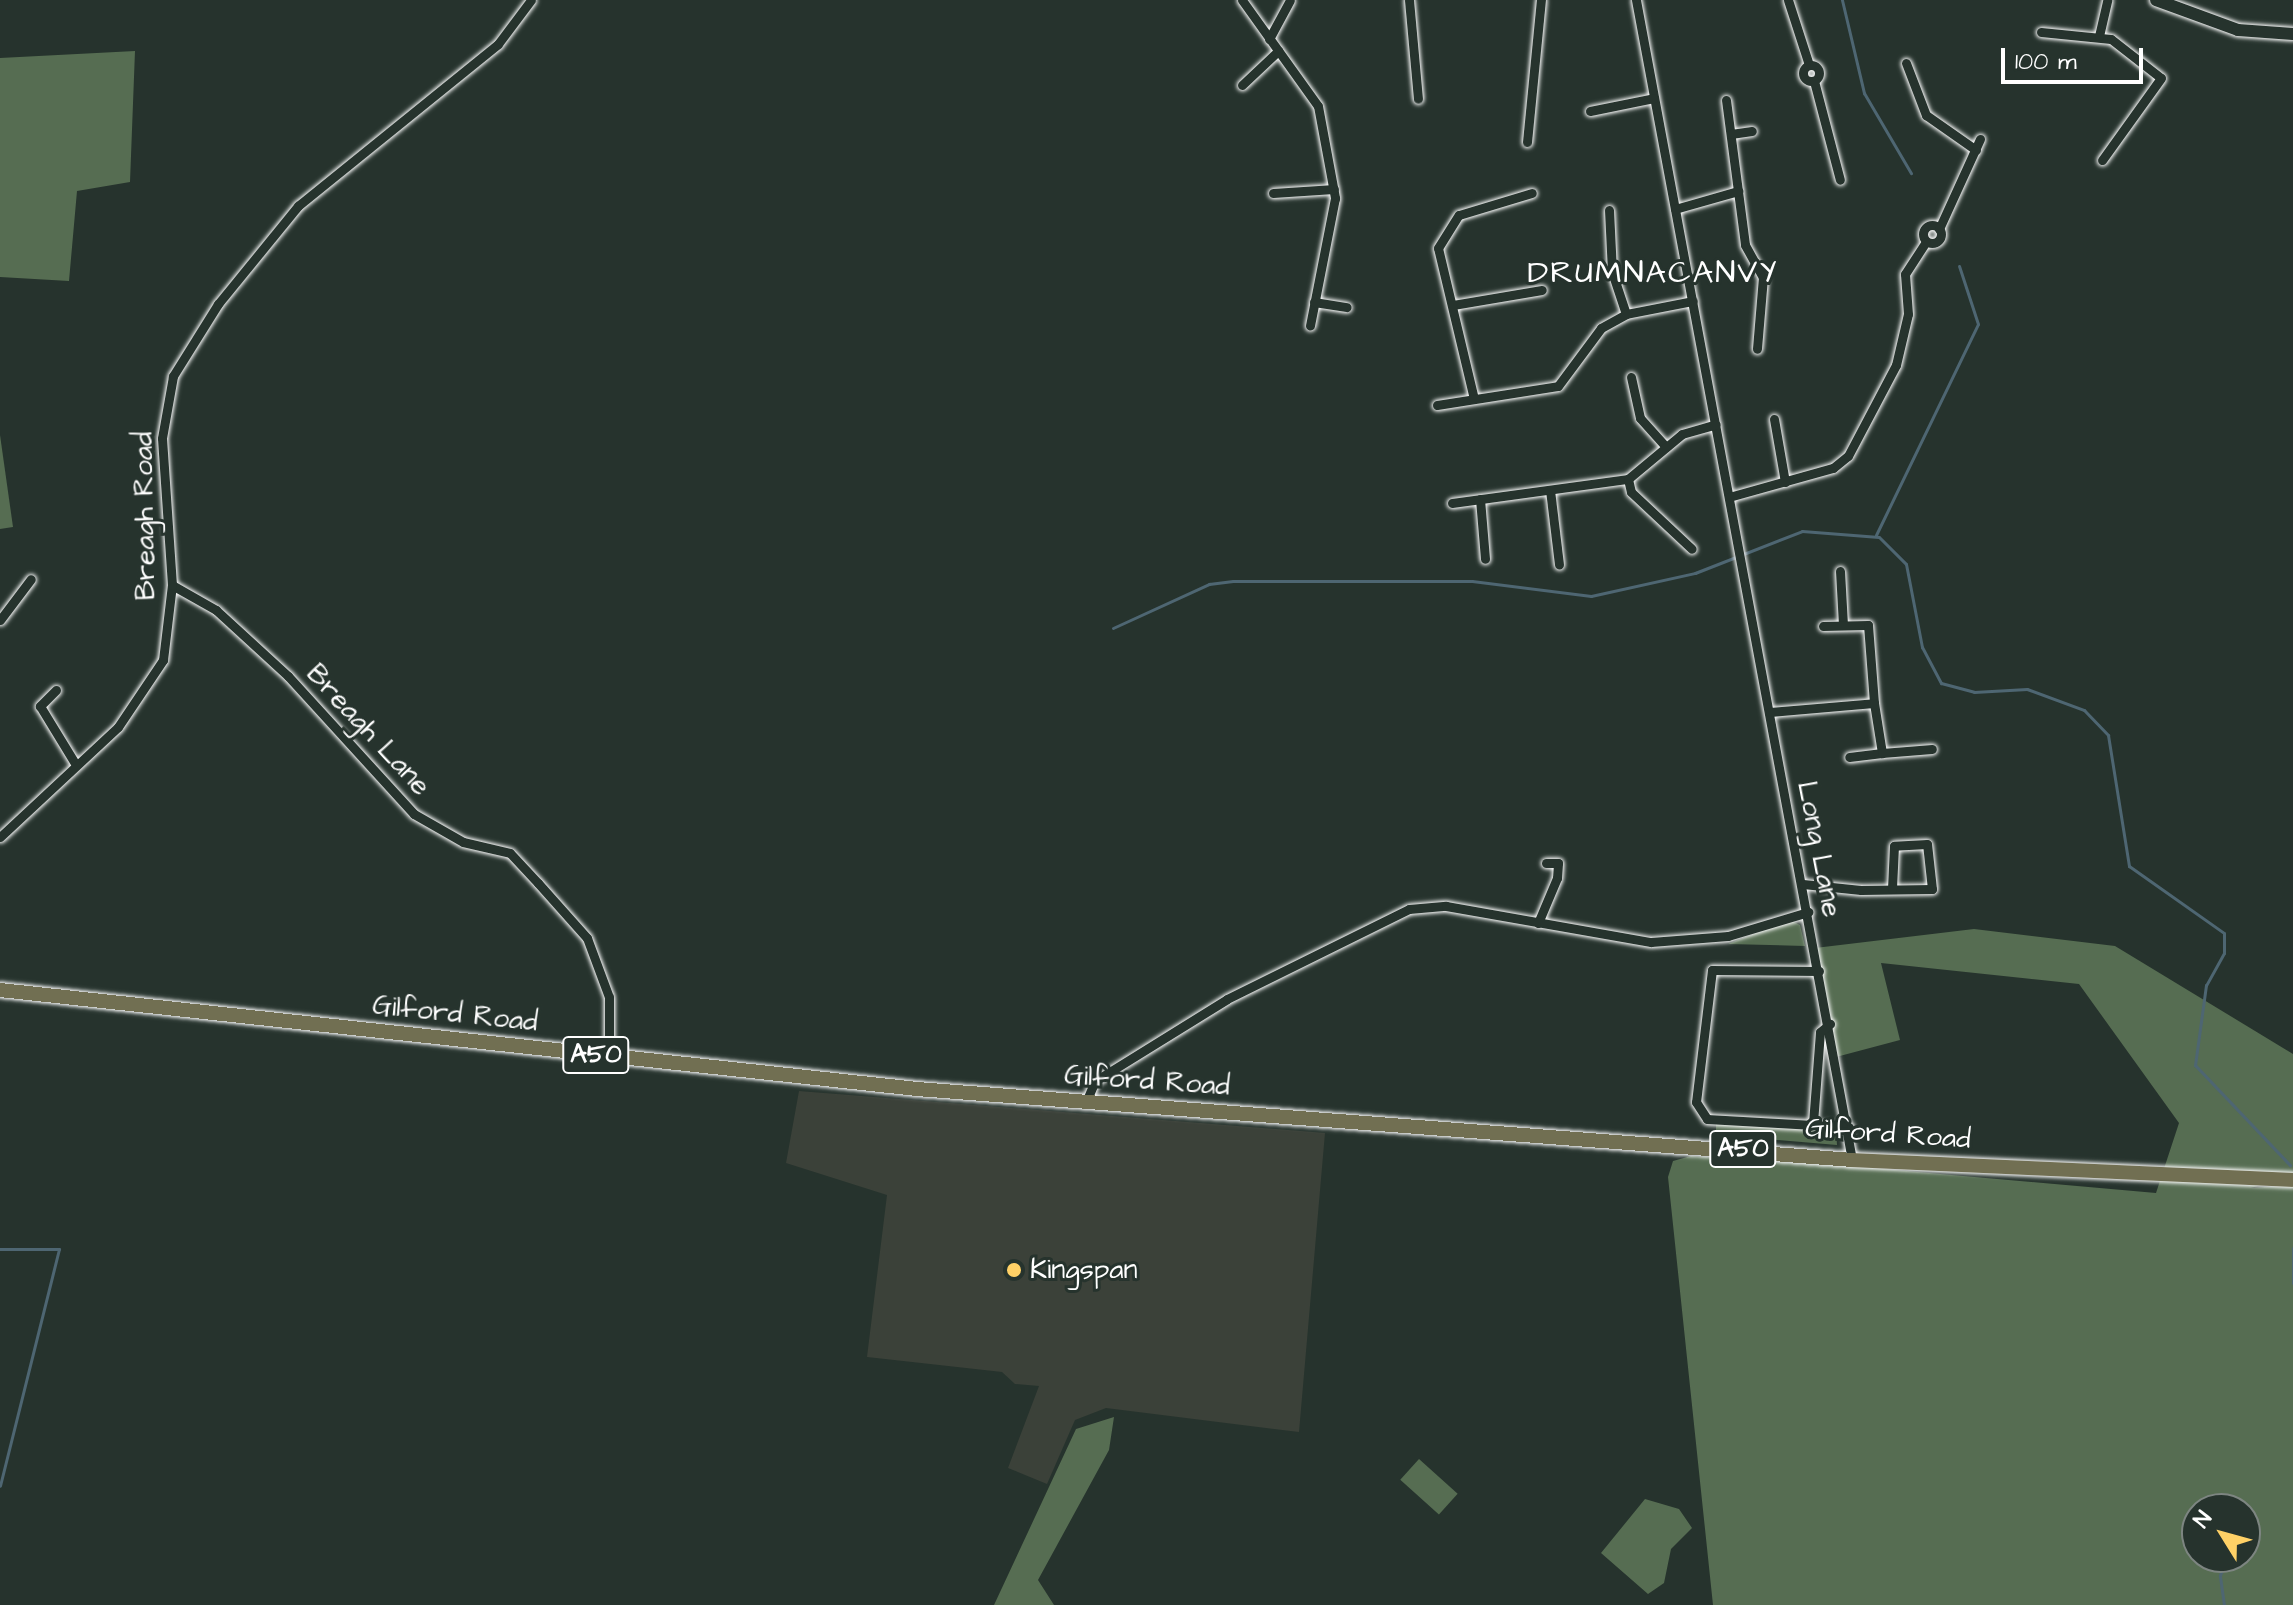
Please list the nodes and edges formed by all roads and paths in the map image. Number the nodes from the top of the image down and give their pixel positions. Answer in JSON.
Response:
{"nodes":[{"id":1,"x":531,"y":0,"type":"edge"},
{"id":2,"x":1242,"y":0,"type":"edge"},
{"id":3,"x":1290,"y":0,"type":"edge"},
{"id":4,"x":1409,"y":0,"type":"edge"},
{"id":5,"x":1541,"y":0,"type":"edge"},
{"id":6,"x":1636,"y":0,"type":"edge"},
{"id":7,"x":1788,"y":0,"type":"edge"},
{"id":8,"x":2107,"y":0,"type":"edge"},
{"id":9,"x":2156,"y":0,"type":"edge"},
{"id":10,"x":2041,"y":32,"type":"dead end"},
{"id":11,"x":2293,"y":34,"type":"edge"},
{"id":12,"x":2099,"y":36,"type":"junction"},
{"id":13,"x":1269,"y":39,"type":"junction"},
{"id":14,"x":1278,"y":51,"type":"junction"},
{"id":15,"x":1906,"y":63,"type":"dead end"},
{"id":16,"x":1242,"y":85,"type":"dead end"},
{"id":17,"x":1654,"y":98,"type":"junction"},
{"id":18,"x":1418,"y":99,"type":"dead end"},
{"id":19,"x":1726,"y":100,"type":"dead end"},
{"id":20,"x":1590,"y":111,"type":"dead end"},
{"id":21,"x":1752,"y":131,"type":"dead end"},
{"id":22,"x":1731,"y":134,"type":"junction"},
{"id":23,"x":1980,"y":139,"type":"dead end"},
{"id":24,"x":1527,"y":142,"type":"dead end"},
{"id":25,"x":1976,"y":150,"type":"junction"},
{"id":26,"x":2102,"y":160,"type":"dead end"},
{"id":27,"x":1840,"y":180,"type":"dead end"},
{"id":28,"x":1334,"y":189,"type":"junction"},
{"id":29,"x":1738,"y":191,"type":"junction"},
{"id":30,"x":1273,"y":193,"type":"dead end"},
{"id":31,"x":1532,"y":193,"type":"dead end"},
{"id":32,"x":1675,"y":209,"type":"junction"},
{"id":33,"x":1609,"y":210,"type":"dead end"},
{"id":34,"x":1542,"y":290,"type":"dead end"},
{"id":35,"x":1693,"y":301,"type":"junction"},
{"id":36,"x":1314,"y":302,"type":"junction"},
{"id":37,"x":1453,"y":305,"type":"junction"},
{"id":38,"x":1347,"y":307,"type":"dead end"},
{"id":39,"x":1626,"y":314,"type":"junction"},
{"id":40,"x":1310,"y":326,"type":"dead end"},
{"id":41,"x":1757,"y":349,"type":"dead end"},
{"id":42,"x":1631,"y":377,"type":"dead end"},
{"id":43,"x":1474,"y":399,"type":"junction"},
{"id":44,"x":1437,"y":405,"type":"dead end"},
{"id":45,"x":1774,"y":419,"type":"dead end"},
{"id":46,"x":1716,"y":424,"type":"junction"},
{"id":47,"x":1666,"y":447,"type":"junction"},
{"id":48,"x":1628,"y":479,"type":"junction"},
{"id":49,"x":1785,"y":482,"type":"junction"},
{"id":50,"x":1550,"y":490,"type":"junction"},
{"id":51,"x":1729,"y":497,"type":"junction"},
{"id":52,"x":1480,"y":499,"type":"junction"},
{"id":53,"x":1452,"y":503,"type":"dead end"},
{"id":54,"x":1692,"y":549,"type":"dead end"},
{"id":55,"x":1485,"y":559,"type":"dead end"},
{"id":56,"x":1559,"y":564,"type":"dead end"},
{"id":57,"x":1840,"y":571,"type":"dead end"},
{"id":58,"x":31,"y":579,"type":"dead end"},
{"id":59,"x":172,"y":585,"type":"junction"},
{"id":60,"x":0,"y":620,"type":"edge"},
{"id":61,"x":1843,"y":624,"type":"junction"},
{"id":62,"x":1823,"y":626,"type":"dead end"},
{"id":63,"x":56,"y":690,"type":"dead end"},
{"id":64,"x":1874,"y":703,"type":"junction"},
{"id":65,"x":1770,"y":712,"type":"junction"},
{"id":66,"x":1932,"y":749,"type":"dead end"},
{"id":67,"x":1882,"y":753,"type":"junction"},
{"id":68,"x":1849,"y":757,"type":"dead end"},
{"id":69,"x":76,"y":765,"type":"junction"},
{"id":70,"x":0,"y":837,"type":"edge"},
{"id":71,"x":1570,"y":862,"type":"dead end"},
{"id":72,"x":1546,"y":863,"type":"dead end"},
{"id":73,"x":1558,"y":863,"type":"junction"},
{"id":74,"x":1803,"y":884,"type":"junction"},
{"id":75,"x":1892,"y":889,"type":"junction"},
{"id":76,"x":1808,"y":912,"type":"junction"},
{"id":77,"x":1538,"y":923,"type":"junction"},
{"id":78,"x":1819,"y":971,"type":"junction"},
{"id":79,"x":0,"y":990,"type":"edge"},
{"id":80,"x":1830,"y":1024,"type":"junction"},
{"id":81,"x":609,"y":1057,"type":"junction"},
{"id":82,"x":1086,"y":1102,"type":"junction"},
{"id":83,"x":1813,"y":1123,"type":"junction"},
{"id":84,"x":1849,"y":1127,"type":"junction"},
{"id":85,"x":1852,"y":1160,"type":"junction"},
{"id":86,"x":2293,"y":1180,"type":"edge"}],
"edges":[{"from":1,"to":59,"type":"street","name":"Breagh Road"},
{"from":2,"to":13,"type":"street"},
{"from":3,"to":13,"type":"street"},
{"from":4,"to":18,"type":"street"},
{"from":5,"to":24,"type":"street"},
{"from":6,"to":17,"type":"street","name":"Long Lane"},
{"from":7,"to":27,"type":"street"},
{"from":8,"to":12,"type":"street"},
{"from":9,"to":11,"type":"main road"},
{"from":10,"to":12,"type":"street"},
{"from":12,"to":26,"type":"street"},
{"from":13,"to":14,"type":"street"},
{"from":14,"to":16,"type":"street"},
{"from":14,"to":28,"type":"street"},
{"from":15,"to":25,"type":"street"},
{"from":17,"to":20,"type":"street"},
{"from":17,"to":32,"type":"street","name":"Long Lane"},
{"from":19,"to":22,"type":"street"},
{"from":21,"to":22,"type":"street"},
{"from":22,"to":29,"type":"street"},
{"from":23,"to":25,"type":"street"},
{"from":25,"to":49,"type":"street"},
{"from":28,"to":30,"type":"street"},
{"from":28,"to":36,"type":"street"},
{"from":29,"to":32,"type":"street"},
{"from":29,"to":41,"type":"street"},
{"from":31,"to":37,"type":"street"},
{"from":32,"to":35,"type":"street","name":"Long Lane"},
{"from":33,"to":39,"type":"street"},
{"from":34,"to":37,"type":"street"},
{"from":35,"to":39,"type":"street"},
{"from":35,"to":46,"type":"street","name":"Long Lane"},
{"from":36,"to":38,"type":"street"},
{"from":36,"to":40,"type":"street"},
{"from":37,"to":43,"type":"street"},
{"from":39,"to":43,"type":"street"},
{"from":42,"to":47,"type":"street"},
{"from":43,"to":44,"type":"street"},
{"from":45,"to":49,"type":"street"},
{"from":46,"to":47,"type":"street"},
{"from":46,"to":51,"type":"street","name":"Long Lane"},
{"from":47,"to":48,"type":"street"},
{"from":48,"to":50,"type":"street"},
{"from":48,"to":54,"type":"street"},
{"from":49,"to":51,"type":"street"},
{"from":50,"to":52,"type":"street"},
{"from":50,"to":56,"type":"street"},
{"from":51,"to":65,"type":"street","name":"Long Lane"},
{"from":52,"to":53,"type":"street"},
{"from":52,"to":55,"type":"street"},
{"from":57,"to":61,"type":"street"},
{"from":58,"to":60,"type":"street"},
{"from":59,"to":69,"type":"street","name":"Breagh Road"},
{"from":59,"to":81,"type":"street","name":"Breagh Lane"},
{"from":61,"to":62,"type":"street"},
{"from":61,"to":64,"type":"street"},
{"from":63,"to":69,"type":"street"},
{"from":64,"to":65,"type":"street"},
{"from":64,"to":67,"type":"street"},
{"from":65,"to":74,"type":"street","name":"Long Lane"},
{"from":66,"to":67,"type":"street"},
{"from":67,"to":68,"type":"street"},
{"from":69,"to":70,"type":"street","name":"Breagh Road"},
{"from":71,"to":73,"type":"street"},
{"from":72,"to":73,"type":"street"},
{"from":73,"to":77,"type":"street"},
{"from":74,"to":75,"type":"street"},
{"from":74,"to":76,"type":"street","name":"Long Lane"},
{"from":75,"to":75,"type":"street"},
{"from":76,"to":77,"type":"street"},
{"from":76,"to":78,"type":"street","name":"Long Lane"},
{"from":77,"to":82,"type":"street"},
{"from":78,"to":80,"type":"street","name":"Long Lane"},
{"from":78,"to":83,"type":"street"},
{"from":79,"to":81,"type":"main road","name":"Gilford Road","number":"A50"},
{"from":80,"to":83,"type":"street"},
{"from":80,"to":84,"type":"street","name":"Long Lane"},
{"from":81,"to":82,"type":"main road","name":"Gilford Road","number":"A50"},
{"from":82,"to":85,"type":"main road","name":"Gilford Road","number":"A50"},
{"from":83,"to":84,"type":"street"},
{"from":84,"to":85,"type":"street","name":"Long Lane"},
{"from":85,"to":86,"type":"main road","name":"Gilford Road","number":"A50"}]}
